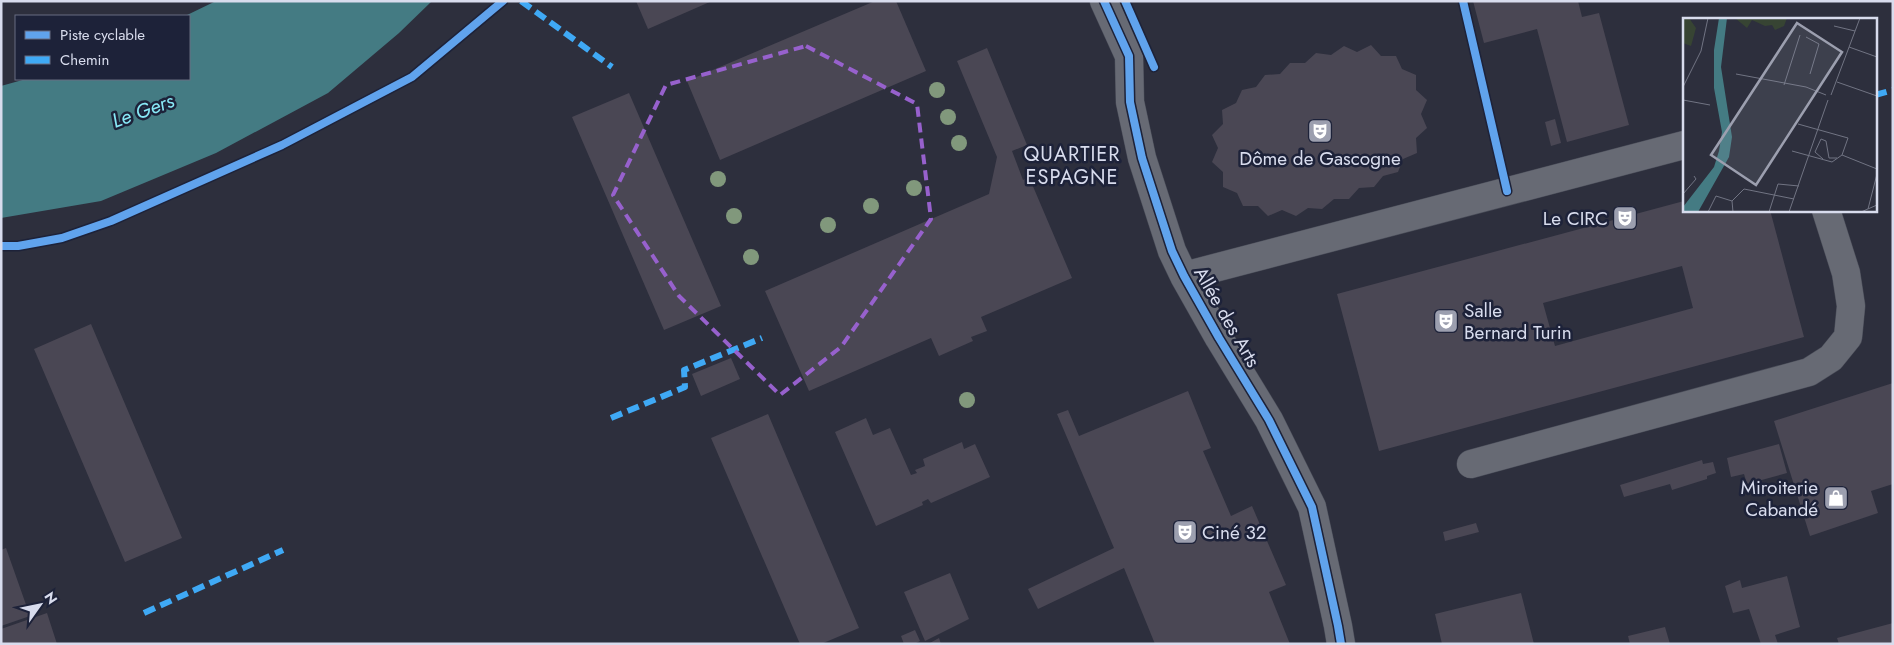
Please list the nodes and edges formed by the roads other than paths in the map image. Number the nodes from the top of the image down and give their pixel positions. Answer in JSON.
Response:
{"nodes":[{"id":1,"x":1104,"y":1,"type":"edge"},
{"id":2,"x":1683,"y":145,"type":"edge"},
{"id":3,"x":1826,"y":211,"type":"edge"},
{"id":4,"x":1184,"y":276,"type":"junction"},
{"id":5,"x":1472,"y":464,"type":"dead end"},
{"id":6,"x":1341,"y":644,"type":"edge"}],
"edges":[{"from":1,"to":4,"type":"street","name":"Allée des Arts"},
{"from":2,"to":4,"type":"street"},
{"from":3,"to":5,"type":"street"},
{"from":4,"to":6,"type":"street","name":"Allée des Arts"}]}
